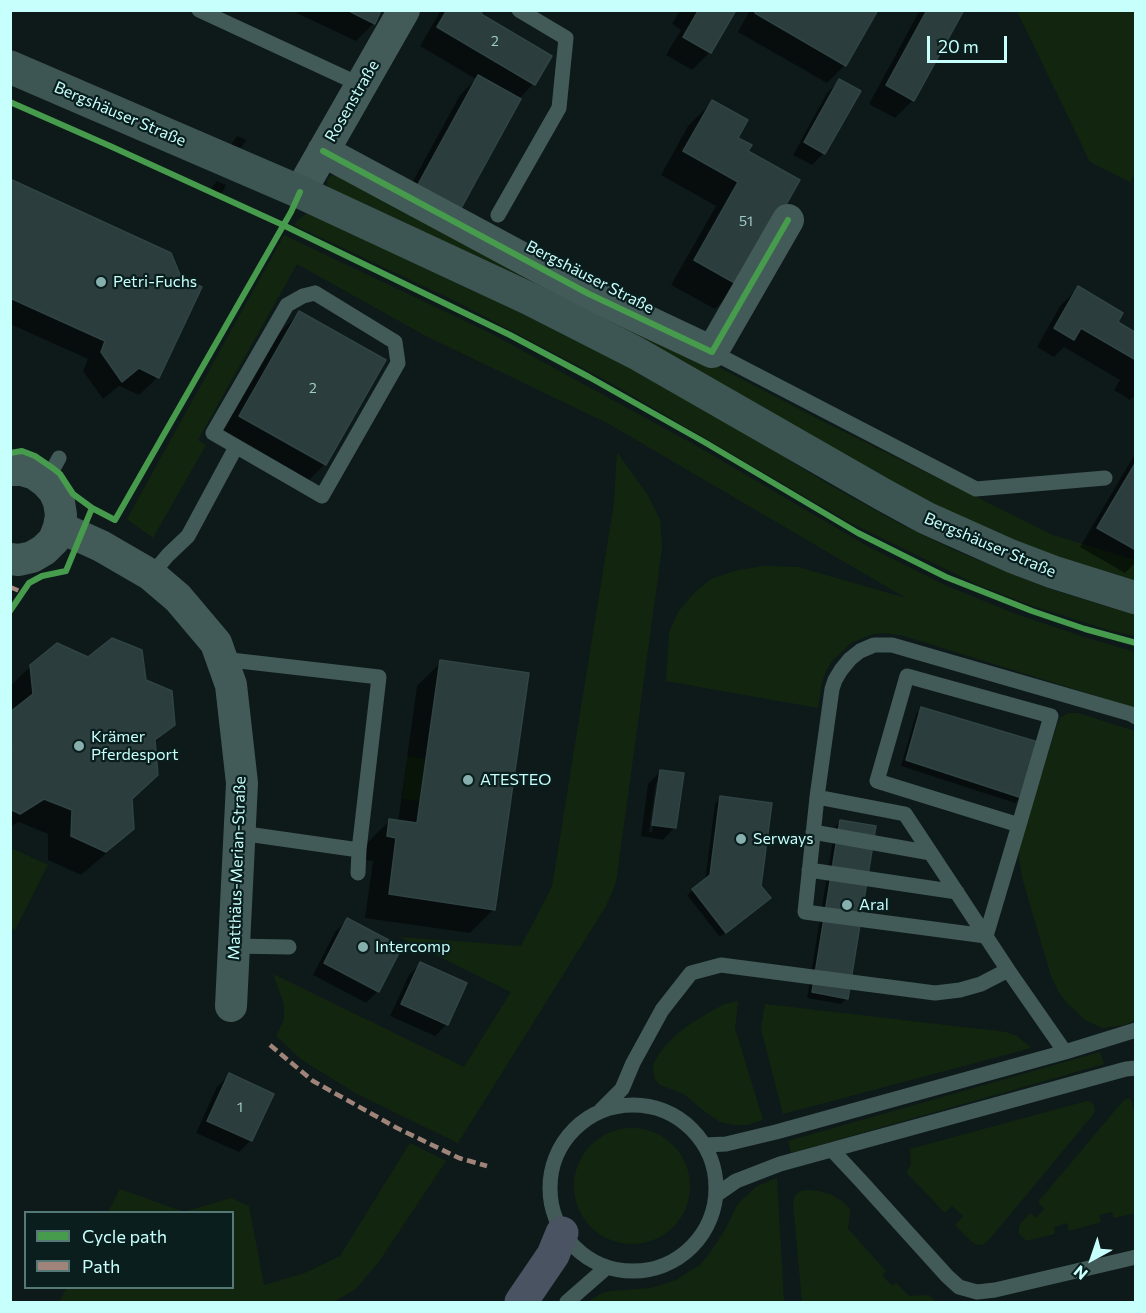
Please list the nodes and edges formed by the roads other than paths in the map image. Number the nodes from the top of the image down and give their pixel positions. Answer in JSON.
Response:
{"nodes":[{"id":1,"x":199,"y":10,"type":"edge"},
{"id":2,"x":404,"y":10,"type":"edge"},
{"id":3,"x":519,"y":10,"type":"edge"},
{"id":4,"x":10,"y":67,"type":"edge"},
{"id":5,"x":361,"y":85,"type":"junction"},
{"id":6,"x":323,"y":151,"type":"junction"},
{"id":7,"x":300,"y":192,"type":"junction"},
{"id":8,"x":498,"y":215,"type":"dead end"},
{"id":9,"x":788,"y":220,"type":"dead end"},
{"id":10,"x":712,"y":352,"type":"junction"},
{"id":11,"x":236,"y":447,"type":"junction"},
{"id":12,"x":10,"y":470,"type":"edge"},
{"id":13,"x":1105,"y":478,"type":"dead end"},
{"id":14,"x":59,"y":527,"type":"junction"},
{"id":15,"x":10,"y":559,"type":"edge"},
{"id":16,"x":151,"y":575,"type":"junction"},
{"id":17,"x":1136,"y":598,"type":"edge"},
{"id":18,"x":222,"y":659,"type":"junction"},
{"id":19,"x":1136,"y":717,"type":"edge"},
{"id":20,"x":817,"y":797,"type":"junction"},
{"id":21,"x":1019,"y":825,"type":"junction"},
{"id":22,"x":813,"y":832,"type":"junction"},
{"id":23,"x":240,"y":833,"type":"junction"},
{"id":24,"x":359,"y":850,"type":"junction"},
{"id":25,"x":931,"y":853,"type":"junction"},
{"id":26,"x":809,"y":870,"type":"junction"},
{"id":27,"x":358,"y":873,"type":"dead end"},
{"id":28,"x":957,"y":892,"type":"junction"},
{"id":29,"x":986,"y":936,"type":"junction"},
{"id":30,"x":234,"y":946,"type":"junction"},
{"id":31,"x":289,"y":947,"type":"dead end"},
{"id":32,"x":1008,"y":970,"type":"junction"},
{"id":33,"x":231,"y":1006,"type":"dead end"},
{"id":34,"x":1136,"y":1030,"type":"edge"},
{"id":35,"x":1065,"y":1052,"type":"junction"},
{"id":36,"x":1136,"y":1068,"type":"edge"},
{"id":37,"x":601,"y":1110,"type":"junction"},
{"id":38,"x":705,"y":1144,"type":"junction"},
{"id":39,"x":832,"y":1150,"type":"junction"},
{"id":40,"x":716,"y":1195,"type":"junction"},
{"id":41,"x":562,"y":1233,"type":"junction"},
{"id":42,"x":1136,"y":1257,"type":"edge"},
{"id":43,"x":607,"y":1268,"type":"junction"},
{"id":44,"x":521,"y":1302,"type":"edge"},
{"id":45,"x":567,"y":1302,"type":"edge"}],
"edges":[{"from":1,"to":5,"type":"lane"},
{"from":2,"to":5,"type":"street","name":"Rosenstraße"},
{"from":3,"to":8,"type":"lane"},
{"from":4,"to":7,"type":"main road","name":"Bergshäuser Straße"},
{"from":5,"to":6,"type":"street","name":"Rosenstraße"},
{"from":6,"to":7,"type":"street","name":"Rosenstraße"},
{"from":6,"to":10,"type":"street","name":"Bergshäuser Straße"},
{"from":7,"to":17,"type":"main road","name":"Bergshäuser Straße"},
{"from":9,"to":10,"type":"street"},
{"from":10,"to":13,"type":"lane"},
{"from":11,"to":11,"type":"lane"},
{"from":11,"to":16,"type":"lane"},
{"from":12,"to":14,"type":"street"},
{"from":14,"to":15,"type":"street"},
{"from":14,"to":16,"type":"street","name":"Matthäus-Merian-Straße"},
{"from":16,"to":18,"type":"street","name":"Matthäus-Merian-Straße"},
{"from":18,"to":23,"type":"street","name":"Matthäus-Merian-Straße"},
{"from":18,"to":24,"type":"lane"},
{"from":19,"to":20,"type":"lane"},
{"from":20,"to":22,"type":"lane"},
{"from":20,"to":25,"type":"lane"},
{"from":21,"to":21,"type":"lane"},
{"from":21,"to":29,"type":"lane"},
{"from":22,"to":25,"type":"lane"},
{"from":22,"to":26,"type":"lane"},
{"from":23,"to":24,"type":"lane"},
{"from":23,"to":30,"type":"street","name":"Matthäus-Merian-Straße"},
{"from":24,"to":27,"type":"lane"},
{"from":25,"to":28,"type":"lane"},
{"from":26,"to":28,"type":"lane"},
{"from":26,"to":29,"type":"lane"},
{"from":28,"to":29,"type":"lane"},
{"from":29,"to":32,"type":"lane"},
{"from":30,"to":31,"type":"lane"},
{"from":30,"to":33,"type":"street","name":"Matthäus-Merian-Straße"},
{"from":32,"to":35,"type":"lane"},
{"from":32,"to":37,"type":"lane"},
{"from":34,"to":35,"type":"lane"},
{"from":35,"to":38,"type":"lane"},
{"from":36,"to":39,"type":"lane"},
{"from":37,"to":38,"type":"lane"},
{"from":37,"to":41,"type":"lane"},
{"from":38,"to":40,"type":"lane"},
{"from":39,"to":40,"type":"lane"},
{"from":39,"to":42,"type":"lane"},
{"from":40,"to":43,"type":"lane"},
{"from":41,"to":43,"type":"lane"},
{"from":41,"to":44,"type":"highway"},
{"from":43,"to":45,"type":"lane"}]}
